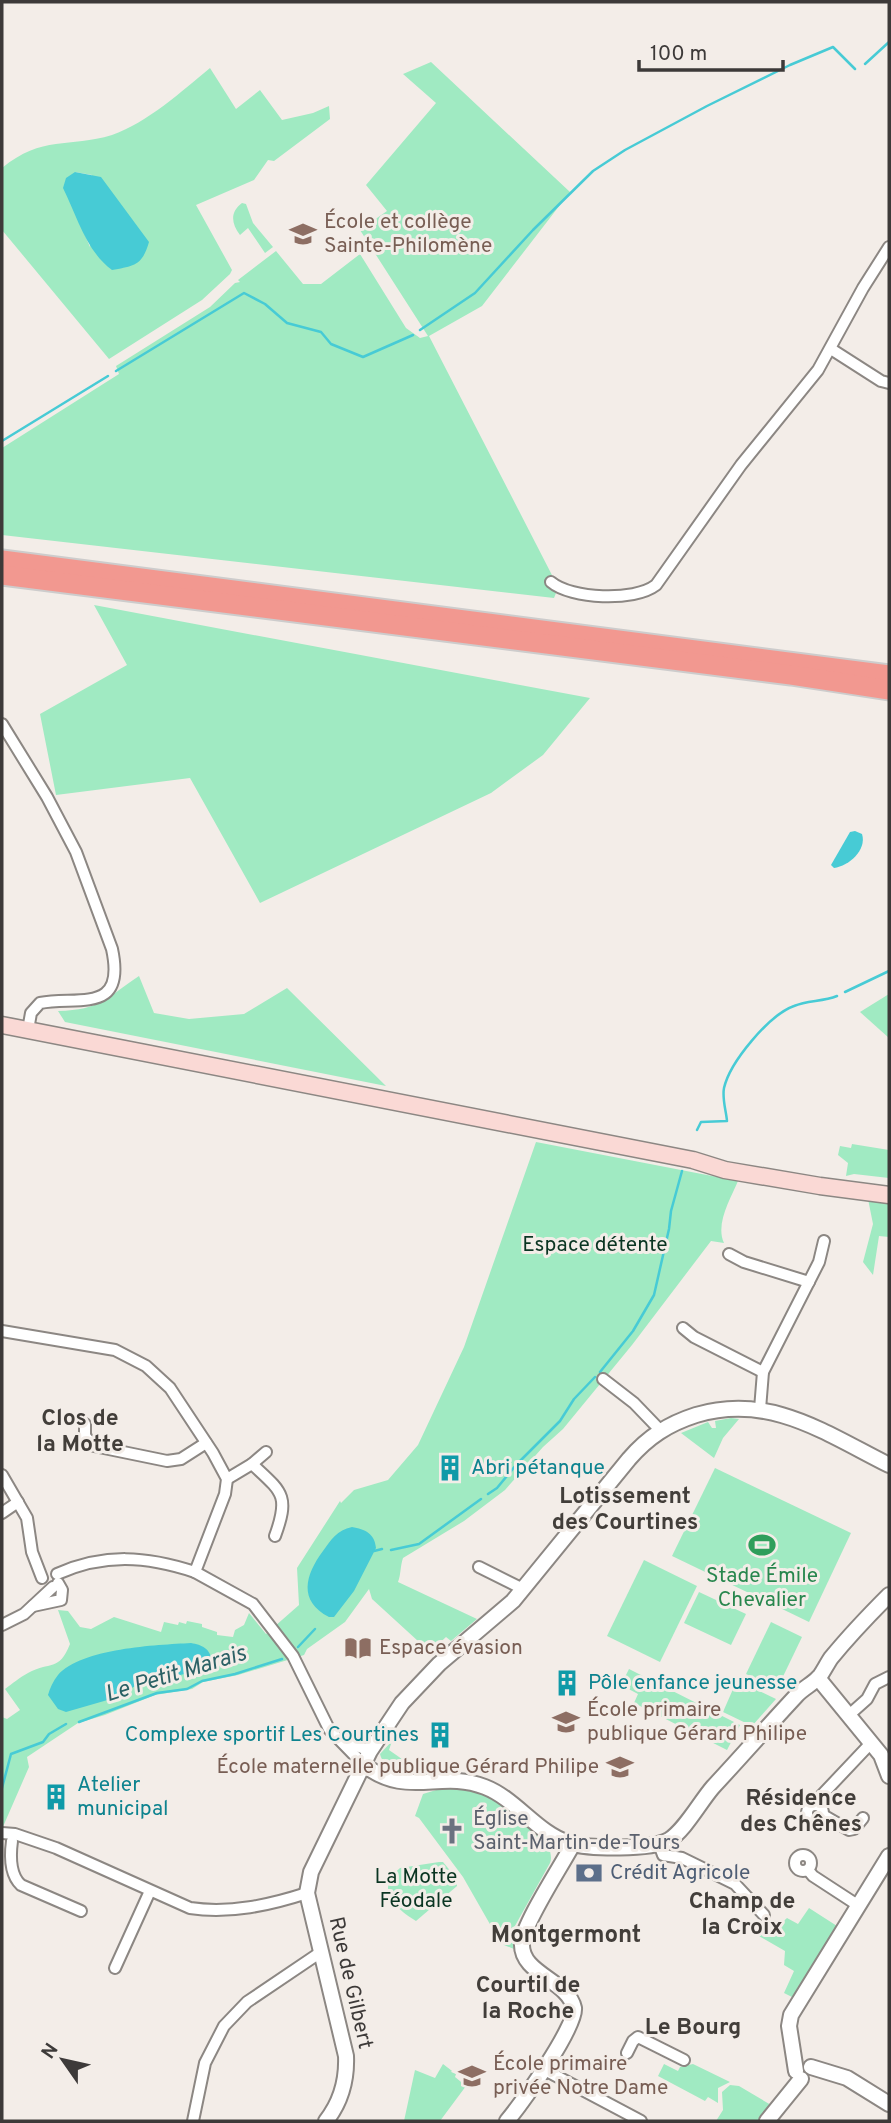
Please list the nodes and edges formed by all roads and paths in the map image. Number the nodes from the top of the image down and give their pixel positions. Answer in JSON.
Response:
{"nodes":[{"id":1,"x":889,"y":247,"type":"edge"},
{"id":2,"x":831,"y":349,"type":"junction"},
{"id":3,"x":889,"y":383,"type":"edge"},
{"id":4,"x":2,"y":560,"type":"edge"},
{"id":5,"x":2,"y":575,"type":"edge"},
{"id":6,"x":551,"y":582,"type":"dead end"},
{"id":7,"x":889,"y":676,"type":"edge"},
{"id":8,"x":889,"y":690,"type":"edge"},
{"id":9,"x":2,"y":724,"type":"edge"},
{"id":10,"x":2,"y":1025,"type":"edge"},
{"id":11,"x":27,"y":1030,"type":"junction"},
{"id":12,"x":693,"y":1160,"type":"junction"},
{"id":13,"x":889,"y":1188,"type":"edge"},
{"id":14,"x":889,"y":1195,"type":"edge"},
{"id":15,"x":824,"y":1241,"type":"dead end"},
{"id":16,"x":729,"y":1254,"type":"dead end"},
{"id":17,"x":809,"y":1282,"type":"junction"},
{"id":18,"x":683,"y":1328,"type":"dead end"},
{"id":19,"x":2,"y":1331,"type":"edge"},
{"id":20,"x":763,"y":1372,"type":"junction"},
{"id":21,"x":603,"y":1378,"type":"dead end"},
{"id":22,"x":760,"y":1409,"type":"junction"},
{"id":23,"x":85,"y":1424,"type":"dead end"},
{"id":24,"x":660,"y":1430,"type":"junction"},
{"id":25,"x":206,"y":1443,"type":"junction"},
{"id":26,"x":265,"y":1452,"type":"dead end"},
{"id":27,"x":252,"y":1464,"type":"junction"},
{"id":28,"x":889,"y":1465,"type":"edge"},
{"id":29,"x":2,"y":1475,"type":"edge"},
{"id":30,"x":227,"y":1479,"type":"junction"},
{"id":31,"x":18,"y":1502,"type":"junction"},
{"id":32,"x":2,"y":1513,"type":"edge"},
{"id":33,"x":275,"y":1536,"type":"dead end"},
{"id":34,"x":32,"y":1552,"type":"junction"},
{"id":35,"x":479,"y":1567,"type":"dead end"},
{"id":36,"x":195,"y":1572,"type":"junction"},
{"id":37,"x":42,"y":1579,"type":"junction"},
{"id":38,"x":56,"y":1579,"type":"junction"},
{"id":39,"x":523,"y":1589,"type":"junction"},
{"id":40,"x":889,"y":1595,"type":"edge"},
{"id":41,"x":33,"y":1606,"type":"junction"},
{"id":42,"x":2,"y":1625,"type":"edge"},
{"id":43,"x":889,"y":1677,"type":"edge"},
{"id":44,"x":818,"y":1678,"type":"junction"},
{"id":45,"x":849,"y":1715,"type":"junction"},
{"id":46,"x":871,"y":1743,"type":"junction"},
{"id":47,"x":367,"y":1758,"type":"junction"},
{"id":48,"x":889,"y":1776,"type":"edge"},
{"id":49,"x":863,"y":1818,"type":"dead end"},
{"id":50,"x":2,"y":1833,"type":"edge"},
{"id":51,"x":12,"y":1841,"type":"dead end"},
{"id":52,"x":573,"y":1844,"type":"junction"},
{"id":53,"x":659,"y":1844,"type":"junction"},
{"id":54,"x":889,"y":1856,"type":"edge"},
{"id":55,"x":808,"y":1870,"type":"dead end"},
{"id":56,"x":150,"y":1891,"type":"junction"},
{"id":57,"x":307,"y":1893,"type":"junction"},
{"id":58,"x":859,"y":1906,"type":"junction"},
{"id":59,"x":81,"y":1911,"type":"dead end"},
{"id":60,"x":764,"y":1915,"type":"dead end"},
{"id":61,"x":321,"y":1952,"type":"junction"},
{"id":62,"x":115,"y":1968,"type":"dead end"},
{"id":63,"x":627,"y":2053,"type":"dead end"},
{"id":64,"x":684,"y":2060,"type":"dead end"},
{"id":65,"x":543,"y":2069,"type":"junction"},
{"id":66,"x":804,"y":2072,"type":"junction"},
{"id":67,"x":889,"y":2104,"type":"edge"},
{"id":68,"x":772,"y":2119,"type":"edge"},
{"id":69,"x":193,"y":2121,"type":"edge"},
{"id":70,"x":326,"y":2121,"type":"edge"},
{"id":71,"x":507,"y":2121,"type":"edge"},
{"id":72,"x":641,"y":2121,"type":"edge"}],
"edges":[{"from":1,"to":2,"type":"street"},
{"from":2,"to":3,"type":"street"},
{"from":2,"to":6,"type":"street"},
{"from":4,"to":7,"type":"highway"},
{"from":5,"to":8,"type":"highway"},
{"from":9,"to":11,"type":"street"},
{"from":10,"to":11,"type":"main road"},
{"from":11,"to":12,"type":"main road"},
{"from":12,"to":13,"type":"main road"},
{"from":12,"to":14,"type":"main road"},
{"from":15,"to":17,"type":"street"},
{"from":16,"to":17,"type":"street"},
{"from":17,"to":20,"type":"street"},
{"from":18,"to":20,"type":"street"},
{"from":19,"to":25,"type":"street"},
{"from":20,"to":22,"type":"street"},
{"from":21,"to":24,"type":"street"},
{"from":22,"to":24,"type":"street"},
{"from":22,"to":28,"type":"street"},
{"from":23,"to":25,"type":"street"},
{"from":24,"to":39,"type":"street"},
{"from":25,"to":30,"type":"street"},
{"from":26,"to":27,"type":"street"},
{"from":27,"to":30,"type":"street"},
{"from":27,"to":33,"type":"street"},
{"from":29,"to":31,"type":"street"},
{"from":30,"to":36,"type":"street"},
{"from":31,"to":32,"type":"street"},
{"from":31,"to":34,"type":"street"},
{"from":34,"to":37,"type":"street"},
{"from":34,"to":38,"type":"street"},
{"from":35,"to":39,"type":"street"},
{"from":36,"to":38,"type":"street"},
{"from":36,"to":47,"type":"street"},
{"from":37,"to":38,"type":"street"},
{"from":37,"to":41,"type":"street"},
{"from":38,"to":41,"type":"street"},
{"from":39,"to":47,"type":"street"},
{"from":40,"to":44,"type":"street"},
{"from":41,"to":42,"type":"street"},
{"from":43,"to":45,"type":"street"},
{"from":44,"to":45,"type":"street"},
{"from":44,"to":53,"type":"street"},
{"from":45,"to":46,"type":"street"},
{"from":46,"to":48,"type":"street"},
{"from":46,"to":49,"type":"street"},
{"from":47,"to":52,"type":"street"},
{"from":47,"to":57,"type":"street"},
{"from":50,"to":56,"type":"street"},
{"from":51,"to":59,"type":"street"},
{"from":52,"to":53,"type":"street"},
{"from":52,"to":65,"type":"street"},
{"from":53,"to":60,"type":"street"},
{"from":54,"to":58,"type":"street"},
{"from":55,"to":58,"type":"street"},
{"from":56,"to":57,"type":"street"},
{"from":56,"to":62,"type":"street"},
{"from":57,"to":61,"type":"street","name":"Rue de Gilbert"},
{"from":58,"to":66,"type":"street"},
{"from":61,"to":69,"type":"street"},
{"from":61,"to":70,"type":"street","name":"Rue de Gilbert"},
{"from":63,"to":64,"type":"street"},
{"from":65,"to":71,"type":"street"},
{"from":65,"to":72,"type":"street"},
{"from":66,"to":67,"type":"street"},
{"from":66,"to":68,"type":"street"}]}
